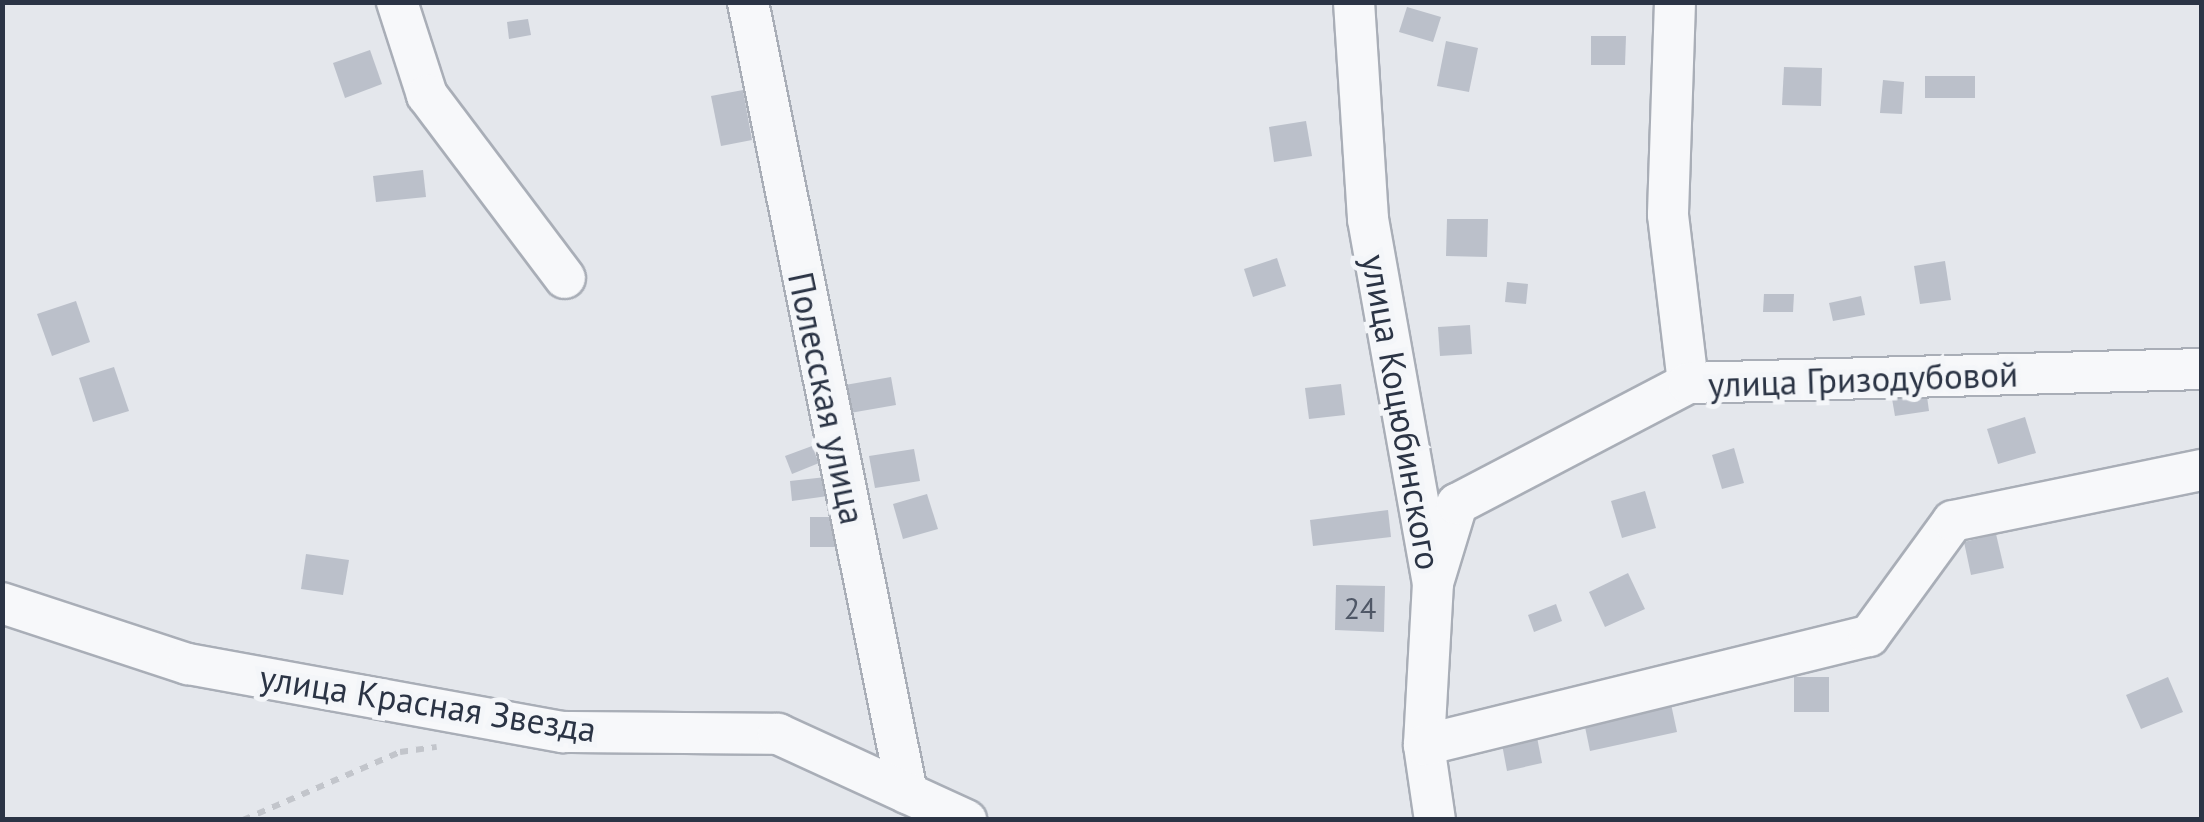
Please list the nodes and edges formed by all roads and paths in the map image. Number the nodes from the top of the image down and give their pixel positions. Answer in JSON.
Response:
{"nodes":[{"id":1,"x":397,"y":2,"type":"edge"},
{"id":2,"x":748,"y":2,"type":"edge"},
{"id":3,"x":1354,"y":2,"type":"edge"},
{"id":4,"x":1674,"y":2,"type":"edge"},
{"id":5,"x":564,"y":278,"type":"dead end"},
{"id":6,"x":2202,"y":370,"type":"edge"},
{"id":7,"x":1688,"y":383,"type":"junction"},
{"id":8,"x":2202,"y":470,"type":"edge"},
{"id":9,"x":1433,"y":583,"type":"junction"},
{"id":10,"x":2,"y":603,"type":"edge"},
{"id":11,"x":454,"y":745,"type":"dead end"},
{"id":12,"x":1424,"y":745,"type":"junction"},
{"id":13,"x":907,"y":793,"type":"junction"},
{"id":14,"x":243,"y":820,"type":"edge"},
{"id":15,"x":966,"y":820,"type":"edge"},
{"id":16,"x":1436,"y":820,"type":"edge"}],
"edges":[{"from":1,"to":5,"type":"street"},
{"from":2,"to":13,"type":"street","name":"Полесская улица"},
{"from":3,"to":9,"type":"street","name":"улица Коцюбинского"},
{"from":4,"to":7,"type":"street"},
{"from":6,"to":7,"type":"street","name":"улица Гризодубовой"},
{"from":7,"to":9,"type":"street","name":"улица Гризодубовой"},
{"from":8,"to":12,"type":"street"},
{"from":9,"to":12,"type":"street","name":"улица Коцюбинского"},
{"from":10,"to":13,"type":"street","name":"улица Красная Звезда"},
{"from":11,"to":14,"type":"path"},
{"from":12,"to":16,"type":"street","name":"улица Коцюбинского"},
{"from":13,"to":15,"type":"street","name":"улица Красная Звезда"}]}
